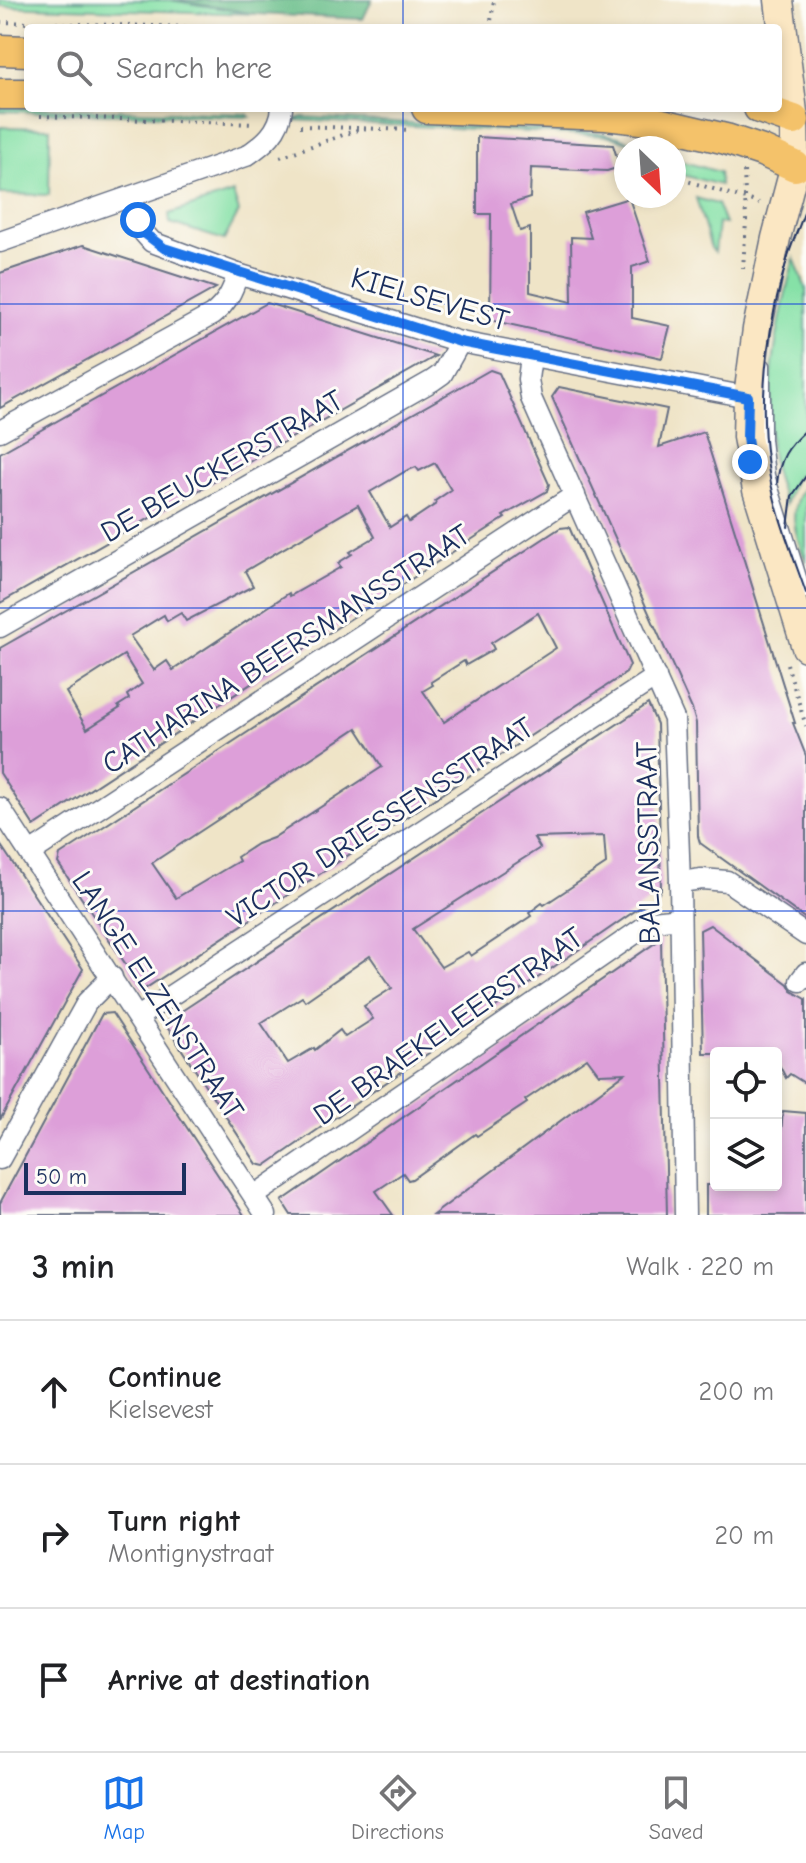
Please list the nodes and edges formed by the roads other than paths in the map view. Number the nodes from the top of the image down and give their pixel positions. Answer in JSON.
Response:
{"nodes":[{"id":1,"x":779,"y":0,"type":"edge"},
{"id":2,"x":781,"y":24,"type":"edge"},
{"id":3,"x":782,"y":29,"type":"edge"},
{"id":4,"x":0,"y":50,"type":"edge"},
{"id":5,"x":24,"y":51,"type":"edge"},
{"id":6,"x":0,"y":94,"type":"edge"},
{"id":7,"x":24,"y":103,"type":"edge"},
{"id":8,"x":505,"y":112,"type":"edge"},
{"id":9,"x":770,"y":112,"type":"edge"},
{"id":10,"x":280,"y":117,"type":"edge"},
{"id":11,"x":800,"y":123,"type":"edge"},
{"id":12,"x":800,"y":170,"type":"edge"},
{"id":13,"x":129,"y":198,"type":"junction"},
{"id":14,"x":0,"y":242,"type":"edge"},
{"id":15,"x":769,"y":266,"type":"junction"},
{"id":16,"x":238,"y":274,"type":"junction"},
{"id":17,"x":460,"y":342,"type":"junction"},
{"id":18,"x":531,"y":357,"type":"junction"},
{"id":19,"x":748,"y":397,"type":"junction"},
{"id":20,"x":0,"y":431,"type":"edge"},
{"id":21,"x":575,"y":495,"type":"junction"},
{"id":22,"x":805,"y":587,"type":"edge"},
{"id":23,"x":0,"y":627,"type":"edge"},
{"id":24,"x":806,"y":647,"type":"edge"},
{"id":25,"x":656,"y":677,"type":"junction"},
{"id":26,"x":0,"y":808,"type":"edge"},
{"id":27,"x":30,"y":853,"type":"junction"},
{"id":28,"x":680,"y":882,"type":"junction"},
{"id":29,"x":680,"y":918,"type":"junction"},
{"id":30,"x":806,"y":935,"type":"edge"},
{"id":31,"x":112,"y":977,"type":"junction"},
{"id":32,"x":138,"y":1017,"type":"junction"},
{"id":33,"x":0,"y":1159,"type":"edge"},
{"id":34,"x":254,"y":1196,"type":"junction"},
{"id":35,"x":266,"y":1215,"type":"edge"},
{"id":36,"x":685,"y":1215,"type":"edge"}],
"edges":[{"from":1,"to":2,"type":"street"},
{"from":3,"to":11,"type":"street"},
{"from":4,"to":5,"type":"main road"},
{"from":6,"to":7,"type":"main road"},
{"from":8,"to":12,"type":"main road"},
{"from":9,"to":11,"type":"main road"},
{"from":10,"to":13,"type":"street"},
{"from":11,"to":12,"type":"street"},
{"from":12,"to":15,"type":"street"},
{"from":13,"to":14,"type":"street"},
{"from":13,"to":16,"type":"street","name":"KIELSEVEST"},
{"from":15,"to":19,"type":"street"},
{"from":15,"to":22,"type":"lane"},
{"from":16,"to":17,"type":"street","name":"KIELSEVEST"},
{"from":16,"to":20,"type":"street"},
{"from":17,"to":18,"type":"street","name":"KIELSEVEST"},
{"from":17,"to":23,"type":"street","name":"DE BEUCKERSTRAAT"},
{"from":18,"to":19,"type":"street","name":"KIELSEVEST"},
{"from":18,"to":21,"type":"street","name":"BALANSSTRAAT"},
{"from":19,"to":24,"type":"street"},
{"from":21,"to":25,"type":"street","name":"BALANSSTRAAT"},
{"from":21,"to":27,"type":"street","name":"CATHARINA BEERSMANSSTRAAT"},
{"from":25,"to":28,"type":"street","name":"BALANSSTRAAT"},
{"from":25,"to":32,"type":"street","name":"VICTOR DRIESSENSSTRAAT"},
{"from":26,"to":27,"type":"street","name":"LANGE ELZENSTRAAT"},
{"from":27,"to":31,"type":"street","name":"LANGE ELZENSTRAAT"},
{"from":28,"to":29,"type":"street","name":"BALANSSTRAAT"},
{"from":28,"to":30,"type":"street"},
{"from":29,"to":34,"type":"street","name":"DE BRAEKELEERSTRAAT"},
{"from":29,"to":36,"type":"street","name":"BALANSSTRAAT"},
{"from":31,"to":32,"type":"street","name":"LANGE ELZENSTRAAT"},
{"from":31,"to":33,"type":"street"},
{"from":32,"to":34,"type":"street","name":"LANGE ELZENSTRAAT"},
{"from":34,"to":35,"type":"street","name":"LANGE ELZENSTRAAT"}]}
